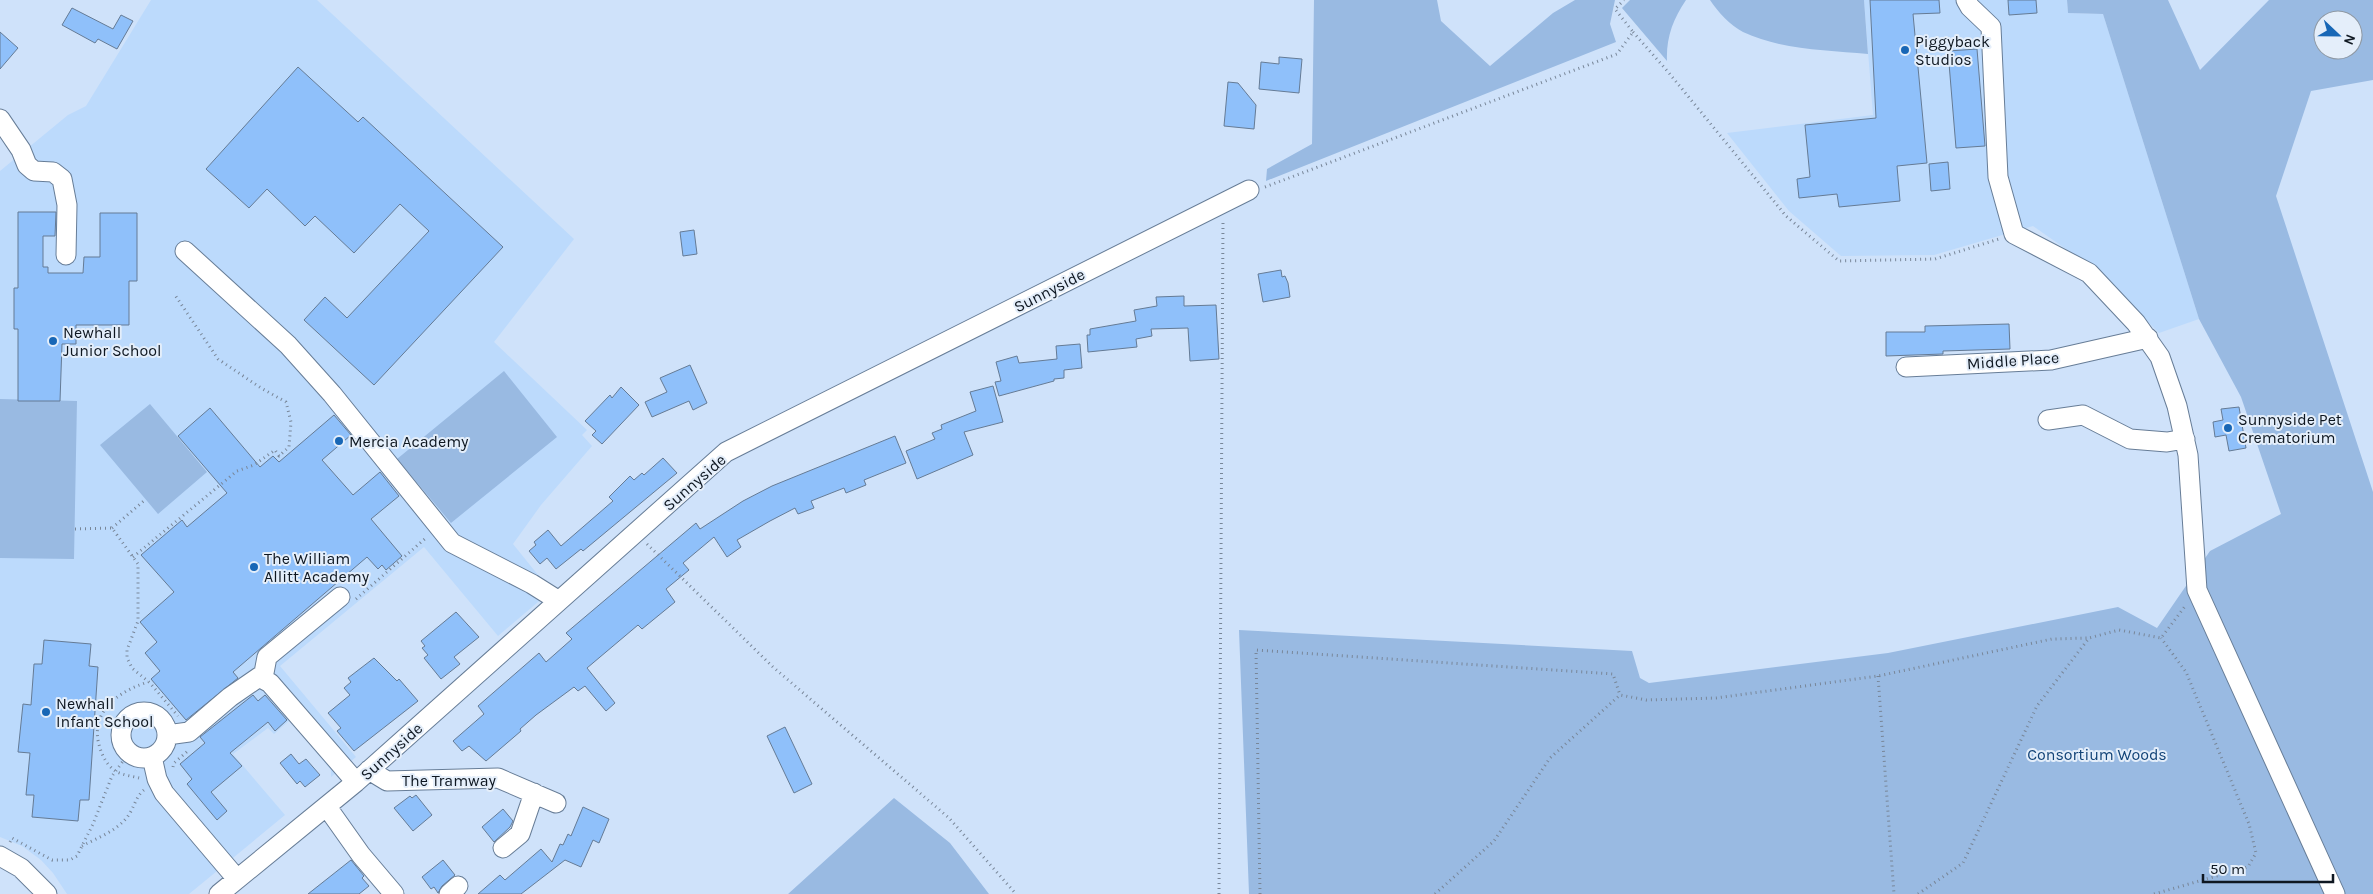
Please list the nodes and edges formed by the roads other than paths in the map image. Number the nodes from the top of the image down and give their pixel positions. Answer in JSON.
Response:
{"nodes":[{"id":1,"x":1966,"y":0,"type":"edge"},
{"id":2,"x":0,"y":119,"type":"edge"},
{"id":3,"x":1255,"y":190,"type":"road end"},
{"id":4,"x":185,"y":251,"type":"dead end"},
{"id":5,"x":66,"y":255,"type":"dead end"},
{"id":6,"x":2148,"y":338,"type":"junction"},
{"id":7,"x":1906,"y":367,"type":"dead end"},
{"id":8,"x":2048,"y":420,"type":"dead end"},
{"id":9,"x":2185,"y":439,"type":"junction"},
{"id":10,"x":340,"y":597,"type":"dead end"},
{"id":11,"x":559,"y":601,"type":"junction"},
{"id":12,"x":263,"y":678,"type":"junction"},
{"id":13,"x":168,"y":734,"type":"junction"},
{"id":14,"x":152,"y":757,"type":"junction"},
{"id":15,"x":362,"y":776,"type":"junction"},
{"id":16,"x":534,"y":793,"type":"junction"},
{"id":17,"x":556,"y":803,"type":"dead end"},
{"id":18,"x":327,"y":807,"type":"junction"},
{"id":19,"x":503,"y":848,"type":"dead end"},
{"id":20,"x":1,"y":856,"type":"edge"},
{"id":21,"x":237,"y":879,"type":"junction"},
{"id":22,"x":47,"y":894,"type":"edge"},
{"id":23,"x":219,"y":894,"type":"edge"},
{"id":24,"x":394,"y":894,"type":"edge"},
{"id":25,"x":2335,"y":894,"type":"edge"}],
"edges":[{"from":1,"to":6,"type":"street"},
{"from":2,"to":5,"type":"street"},
{"from":3,"to":11,"type":"street","name":"Sunnyside"},
{"from":4,"to":11,"type":"street"},
{"from":6,"to":7,"type":"street","name":"Middle Place"},
{"from":6,"to":9,"type":"street"},
{"from":8,"to":9,"type":"street"},
{"from":9,"to":25,"type":"street"},
{"from":10,"to":12,"type":"street"},
{"from":11,"to":15,"type":"street","name":"Sunnyside"},
{"from":12,"to":13,"type":"street"},
{"from":12,"to":15,"type":"street"},
{"from":13,"to":14,"type":"street"},
{"from":13,"to":14,"type":"street"},
{"from":14,"to":21,"type":"street"},
{"from":15,"to":16,"type":"street","name":"The Tramway"},
{"from":15,"to":18,"type":"street","name":"Sunnyside"},
{"from":16,"to":17,"type":"street","name":"The Tramway"},
{"from":16,"to":19,"type":"street"},
{"from":18,"to":21,"type":"street","name":"Sunnyside"},
{"from":18,"to":24,"type":"street"},
{"from":20,"to":22,"type":"street"},
{"from":21,"to":23,"type":"street","name":"Sunnyside"}]}
